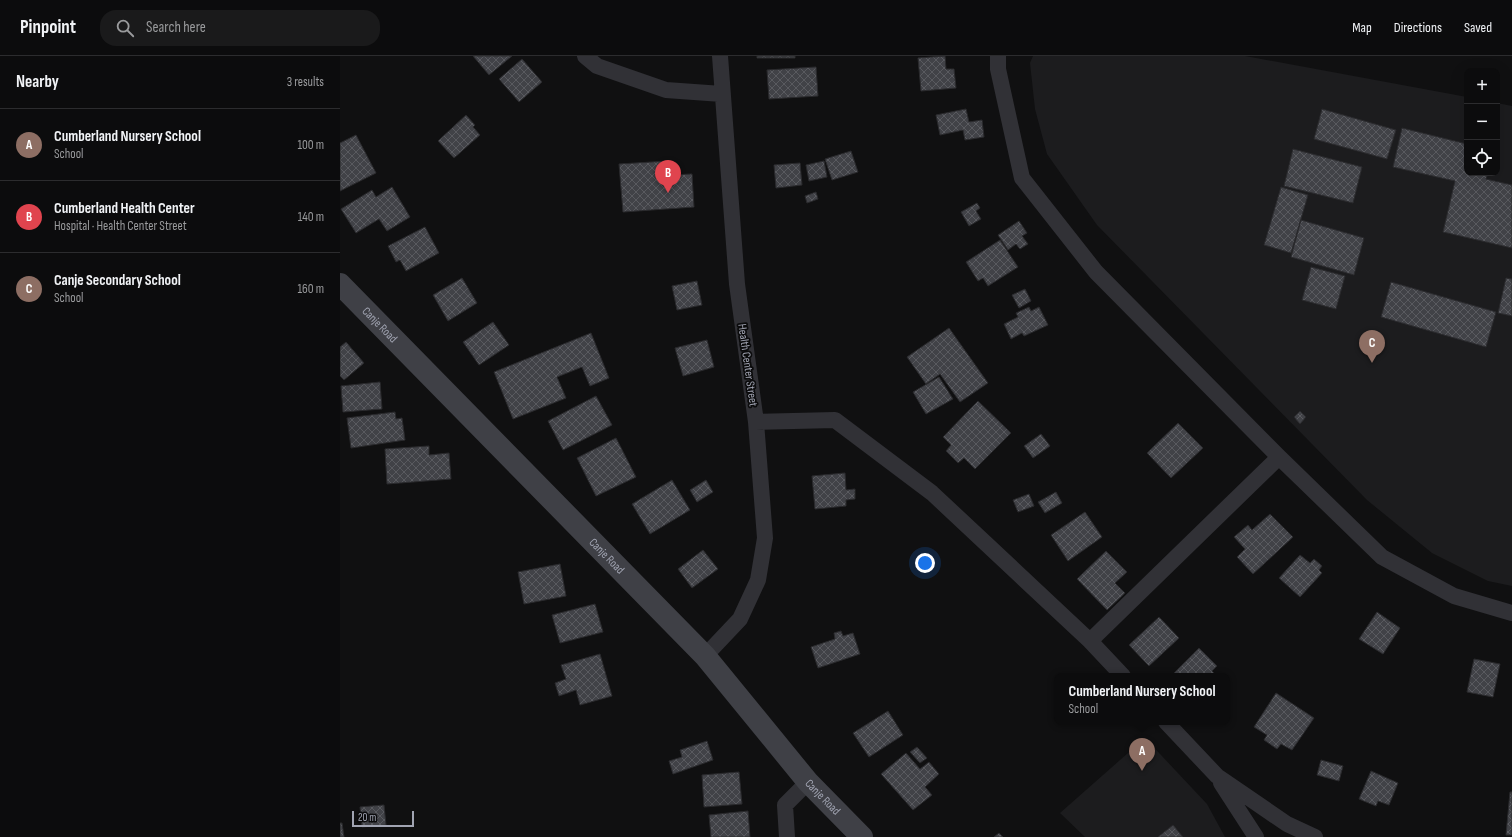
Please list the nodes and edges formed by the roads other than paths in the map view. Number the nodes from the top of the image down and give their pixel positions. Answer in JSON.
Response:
{"nodes":[{"id":1,"x":585,"y":56,"type":"edge"},
{"id":2,"x":720,"y":56,"type":"edge"},
{"id":3,"x":998,"y":56,"type":"edge"},
{"id":4,"x":722,"y":94,"type":"junction"},
{"id":5,"x":340,"y":284,"type":"edge"},
{"id":6,"x":756,"y":422,"type":"junction"},
{"id":7,"x":1279,"y":457,"type":"junction"},
{"id":8,"x":1512,"y":613,"type":"edge"},
{"id":9,"x":1090,"y":641,"type":"junction"},
{"id":10,"x":705,"y":656,"type":"junction"},
{"id":11,"x":1119,"y":673,"type":"edge"},
{"id":12,"x":1169,"y":725,"type":"edge"},
{"id":13,"x":1217,"y":776,"type":"junction"},
{"id":14,"x":808,"y":782,"type":"junction"},
{"id":15,"x":787,"y":837,"type":"edge"},
{"id":16,"x":862,"y":837,"type":"edge"},
{"id":17,"x":1256,"y":837,"type":"edge"},
{"id":18,"x":1314,"y":837,"type":"edge"}],
"edges":[{"from":1,"to":4,"type":"street"},
{"from":2,"to":4,"type":"street","name":"Health Center Street"},
{"from":3,"to":7,"type":"street"},
{"from":4,"to":6,"type":"street","name":"Health Center Street"},
{"from":5,"to":10,"type":"street","name":"Canje Road"},
{"from":6,"to":9,"type":"street"},
{"from":6,"to":10,"type":"street","name":"Health Center Street"},
{"from":7,"to":8,"type":"street"},
{"from":7,"to":9,"type":"street"},
{"from":9,"to":11,"type":"street"},
{"from":10,"to":14,"type":"street","name":"Canje Road"},
{"from":12,"to":13,"type":"street"},
{"from":13,"to":17,"type":"street"},
{"from":13,"to":18,"type":"street"},
{"from":14,"to":15,"type":"street"},
{"from":14,"to":16,"type":"street","name":"Canje Road"}]}
